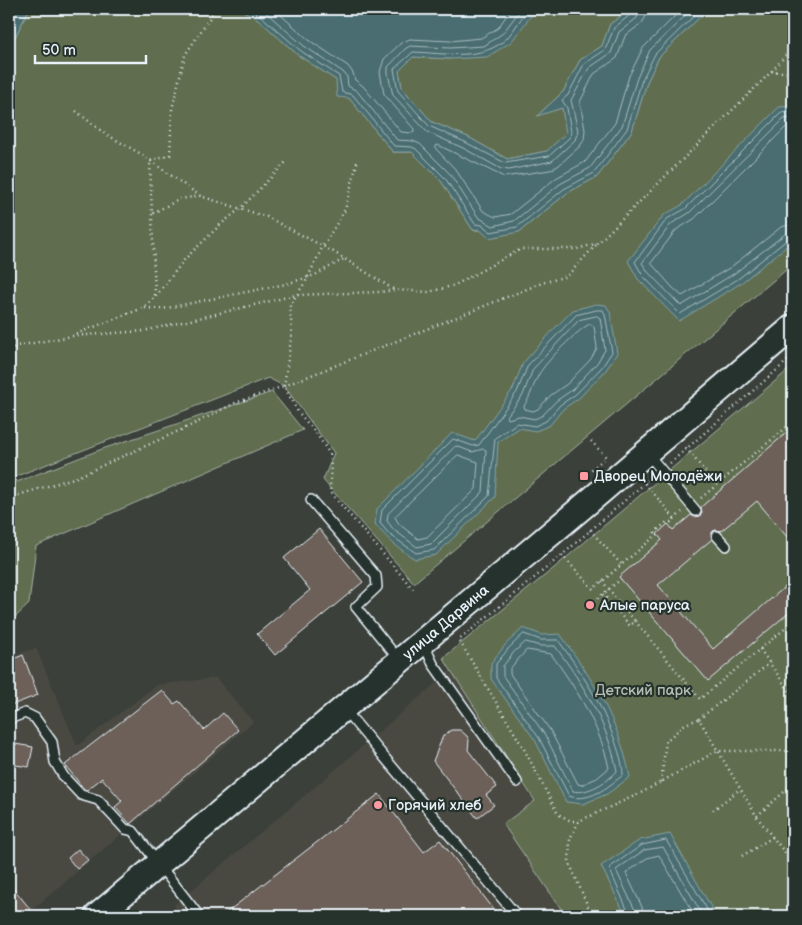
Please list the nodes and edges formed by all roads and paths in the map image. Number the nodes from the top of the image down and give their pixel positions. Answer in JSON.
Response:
{"nodes":[{"id":1,"x":213,"y":14,"type":"dead end"},
{"id":2,"x":793,"y":46,"type":"edge"},
{"id":3,"x":772,"y":71,"type":"junction"},
{"id":4,"x":793,"y":73,"type":"edge"},
{"id":5,"x":76,"y":111,"type":"dead end"},
{"id":6,"x":358,"y":158,"type":"dead end"},
{"id":7,"x":150,"y":161,"type":"junction"},
{"id":8,"x":286,"y":162,"type":"dead end"},
{"id":9,"x":200,"y":196,"type":"junction"},
{"id":10,"x":241,"y":208,"type":"junction"},
{"id":11,"x":153,"y":213,"type":"junction"},
{"id":12,"x":598,"y":243,"type":"junction"},
{"id":13,"x":323,"y":246,"type":"junction"},
{"id":14,"x":344,"y":258,"type":"junction"},
{"id":15,"x":308,"y":277,"type":"junction"},
{"id":16,"x":395,"y":290,"type":"junction"},
{"id":17,"x":296,"y":295,"type":"junction"},
{"id":18,"x":155,"y":297,"type":"junction"},
{"id":19,"x":143,"y":308,"type":"junction"},
{"id":20,"x":793,"y":327,"type":"edge"},
{"id":21,"x":72,"y":336,"type":"junction"},
{"id":22,"x":9,"y":350,"type":"edge"},
{"id":23,"x":793,"y":356,"type":"edge"},
{"id":24,"x":284,"y":386,"type":"junction"},
{"id":25,"x":793,"y":422,"type":"edge"},
{"id":26,"x":592,"y":441,"type":"dead end"},
{"id":27,"x":686,"y":448,"type":"junction"},
{"id":28,"x":654,"y":461,"type":"junction"},
{"id":29,"x":584,"y":476,"type":"dead end"},
{"id":30,"x":645,"y":483,"type":"junction"},
{"id":31,"x":716,"y":485,"type":"junction"},
{"id":32,"x":9,"y":498,"type":"edge"},
{"id":33,"x":311,"y":500,"type":"dead end"},
{"id":34,"x":694,"y":508,"type":"junction"},
{"id":35,"x":675,"y":519,"type":"junction"},
{"id":36,"x":590,"y":530,"type":"junction"},
{"id":37,"x":717,"y":536,"type":"dead end"},
{"id":38,"x":726,"y":546,"type":"dead end"},
{"id":39,"x":562,"y":555,"type":"junction"},
{"id":40,"x":622,"y":564,"type":"junction"},
{"id":41,"x":621,"y":579,"type":"dead end"},
{"id":42,"x":602,"y":581,"type":"junction"},
{"id":43,"x":414,"y":589,"type":"dead end"},
{"id":44,"x":603,"y":594,"type":"junction"},
{"id":45,"x":590,"y":605,"type":"dead end"},
{"id":46,"x":635,"y":621,"type":"junction"},
{"id":47,"x":793,"y":622,"type":"edge"},
{"id":48,"x":422,"y":642,"type":"junction"},
{"id":49,"x":760,"y":649,"type":"junction"},
{"id":50,"x":400,"y":661,"type":"junction"},
{"id":51,"x":770,"y":663,"type":"junction"},
{"id":52,"x":793,"y":697,"type":"edge"},
{"id":53,"x":343,"y":708,"type":"junction"},
{"id":54,"x":699,"y":718,"type":"junction"},
{"id":55,"x":9,"y":719,"type":"edge"},
{"id":56,"x":718,"y":751,"type":"junction"},
{"id":57,"x":793,"y":751,"type":"edge"},
{"id":58,"x":516,"y":782,"type":"dead end"},
{"id":59,"x":661,"y":782,"type":"junction"},
{"id":60,"x":793,"y":784,"type":"edge"},
{"id":61,"x":740,"y":789,"type":"junction"},
{"id":62,"x":713,"y":810,"type":"dead end"},
{"id":63,"x":756,"y":817,"type":"junction"},
{"id":64,"x":579,"y":821,"type":"junction"},
{"id":65,"x":774,"y":837,"type":"junction"},
{"id":66,"x":742,"y":856,"type":"dead end"},
{"id":67,"x":793,"y":863,"type":"edge"},
{"id":68,"x":159,"y":864,"type":"junction"},
{"id":69,"x":97,"y":916,"type":"edge"},
{"id":70,"x":199,"y":916,"type":"edge"},
{"id":71,"x":517,"y":916,"type":"edge"},
{"id":72,"x":592,"y":916,"type":"edge"}],
"edges":[{"from":1,"to":7,"type":"path"},
{"from":2,"to":3,"type":"path"},
{"from":3,"to":4,"type":"path"},
{"from":3,"to":12,"type":"path"},
{"from":5,"to":7,"type":"path"},
{"from":6,"to":13,"type":"path"},
{"from":7,"to":9,"type":"path"},
{"from":7,"to":11,"type":"path"},
{"from":8,"to":10,"type":"path"},
{"from":9,"to":10,"type":"path"},
{"from":9,"to":11,"type":"path"},
{"from":10,"to":13,"type":"path"},
{"from":10,"to":18,"type":"path"},
{"from":11,"to":18,"type":"path"},
{"from":12,"to":16,"type":"path"},
{"from":12,"to":24,"type":"path"},
{"from":13,"to":14,"type":"path"},
{"from":13,"to":15,"type":"path"},
{"from":14,"to":15,"type":"path"},
{"from":14,"to":16,"type":"path"},
{"from":15,"to":17,"type":"path"},
{"from":15,"to":19,"type":"path"},
{"from":16,"to":17,"type":"path"},
{"from":17,"to":21,"type":"path"},
{"from":17,"to":24,"type":"path"},
{"from":18,"to":19,"type":"path"},
{"from":19,"to":21,"type":"path"},
{"from":20,"to":28,"type":"main road","name":"улица Дарвина"},
{"from":21,"to":22,"type":"path"},
{"from":23,"to":27,"type":"path"},
{"from":24,"to":32,"type":"path"},
{"from":24,"to":43,"type":"path"},
{"from":25,"to":31,"type":"path"},
{"from":26,"to":29,"type":"path"},
{"from":27,"to":28,"type":"path"},
{"from":27,"to":31,"type":"path"},
{"from":28,"to":30,"type":"path"},
{"from":28,"to":34,"type":"lane"},
{"from":28,"to":48,"type":"main road","name":"улица Дарвина"},
{"from":30,"to":35,"type":"path"},
{"from":30,"to":36,"type":"path"},
{"from":31,"to":34,"type":"path"},
{"from":33,"to":50,"type":"lane"},
{"from":34,"to":35,"type":"path"},
{"from":35,"to":40,"type":"path"},
{"from":36,"to":39,"type":"path"},
{"from":36,"to":40,"type":"path"},
{"from":37,"to":38,"type":"lane"},
{"from":39,"to":42,"type":"path"},
{"from":39,"to":64,"type":"path"},
{"from":40,"to":42,"type":"path"},
{"from":41,"to":44,"type":"path","bridge":true},
{"from":42,"to":46,"type":"path"},
{"from":44,"to":45,"type":"path","bridge":true},
{"from":44,"to":46,"type":"path"},
{"from":46,"to":49,"type":"path"},
{"from":47,"to":49,"type":"path"},
{"from":48,"to":50,"type":"main road","name":"улица Дарвина"},
{"from":48,"to":58,"type":"lane"},
{"from":49,"to":51,"type":"path"},
{"from":50,"to":53,"type":"main road","name":"улица Дарвина"},
{"from":51,"to":52,"type":"path"},
{"from":51,"to":54,"type":"path"},
{"from":53,"to":68,"type":"main road","name":"улица Дарвина"},
{"from":53,"to":71,"type":"lane"},
{"from":54,"to":56,"type":"path"},
{"from":54,"to":59,"type":"path"},
{"from":55,"to":68,"type":"lane"},
{"from":56,"to":57,"type":"path"},
{"from":56,"to":59,"type":"path"},
{"from":56,"to":61,"type":"path"},
{"from":59,"to":64,"type":"path"},
{"from":60,"to":63,"type":"path"},
{"from":61,"to":62,"type":"path"},
{"from":61,"to":63,"type":"path"},
{"from":63,"to":65,"type":"path"},
{"from":64,"to":72,"type":"path"},
{"from":65,"to":66,"type":"path"},
{"from":65,"to":67,"type":"path"},
{"from":68,"to":69,"type":"main road","name":"улица Дарвина"},
{"from":68,"to":70,"type":"lane"}]}
